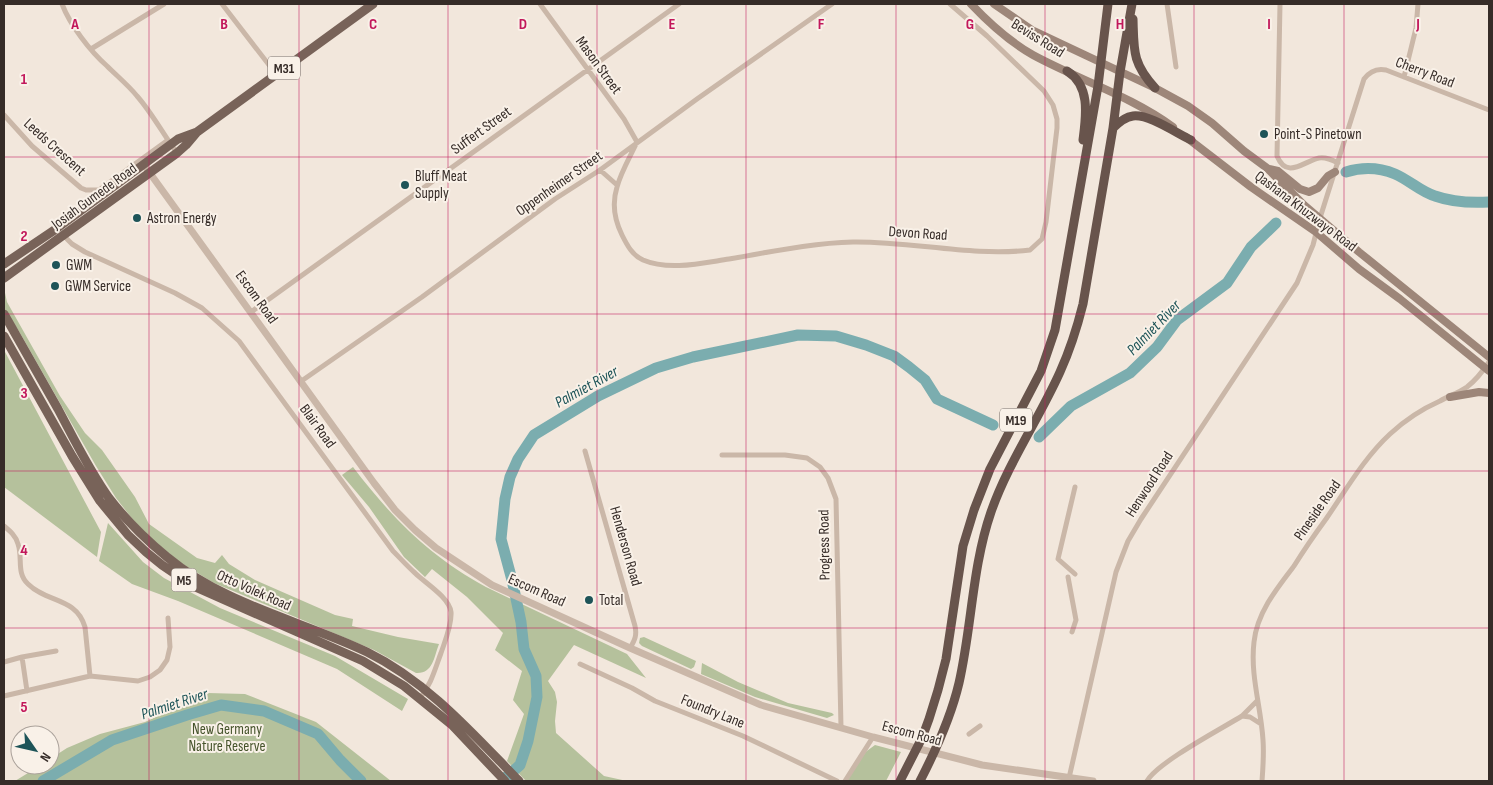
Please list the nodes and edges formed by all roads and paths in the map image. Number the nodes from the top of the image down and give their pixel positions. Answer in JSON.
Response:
{"nodes":[{"id":1,"x":62,"y":4,"type":"edge"},
{"id":2,"x":164,"y":4,"type":"edge"},
{"id":3,"x":222,"y":4,"type":"edge"},
{"id":4,"x":373,"y":4,"type":"edge"},
{"id":5,"x":540,"y":4,"type":"edge"},
{"id":6,"x":678,"y":4,"type":"edge"},
{"id":7,"x":832,"y":4,"type":"edge"},
{"id":8,"x":950,"y":4,"type":"edge"},
{"id":9,"x":971,"y":4,"type":"edge"},
{"id":10,"x":994,"y":4,"type":"edge"},
{"id":11,"x":1108,"y":4,"type":"edge"},
{"id":12,"x":1132,"y":4,"type":"edge"},
{"id":13,"x":1167,"y":4,"type":"edge"},
{"id":14,"x":1280,"y":4,"type":"edge"},
{"id":15,"x":1418,"y":4,"type":"edge"},
{"id":16,"x":91,"y":49,"type":"junction"},
{"id":17,"x":1101,"y":63,"type":"junction"},
{"id":18,"x":1176,"y":67,"type":"dead end"},
{"id":19,"x":587,"y":70,"type":"junction"},
{"id":20,"x":1067,"y":71,"type":"junction"},
{"id":21,"x":1120,"y":72,"type":"junction"},
{"id":22,"x":276,"y":74,"type":"junction"},
{"id":23,"x":1404,"y":76,"type":"junction"},
{"id":24,"x":1098,"y":86,"type":"junction"},
{"id":25,"x":1155,"y":88,"type":"junction"},
{"id":26,"x":1117,"y":96,"type":"junction"},
{"id":27,"x":1489,"y":110,"type":"edge"},
{"id":28,"x":4,"y":115,"type":"edge"},
{"id":29,"x":1113,"y":128,"type":"junction"},
{"id":30,"x":1191,"y":140,"type":"junction"},
{"id":31,"x":637,"y":142,"type":"junction"},
{"id":32,"x":172,"y":146,"type":"junction"},
{"id":33,"x":1338,"y":163,"type":"junction"},
{"id":34,"x":1267,"y":168,"type":"junction"},
{"id":35,"x":147,"y":169,"type":"junction"},
{"id":36,"x":600,"y":170,"type":"junction"},
{"id":37,"x":1335,"y":172,"type":"junction"},
{"id":38,"x":617,"y":185,"type":"junction"},
{"id":39,"x":1080,"y":188,"type":"junction"},
{"id":40,"x":1320,"y":218,"type":"junction"},
{"id":41,"x":1316,"y":232,"type":"junction"},
{"id":42,"x":63,"y":235,"type":"junction"},
{"id":43,"x":18,"y":254,"type":"junction"},
{"id":44,"x":4,"y":256,"type":"edge"},
{"id":45,"x":4,"y":264,"type":"edge"},
{"id":46,"x":4,"y":278,"type":"edge"},
{"id":47,"x":251,"y":312,"type":"junction"},
{"id":48,"x":4,"y":314,"type":"edge"},
{"id":49,"x":4,"y":336,"type":"edge"},
{"id":50,"x":1489,"y":357,"type":"edge"},
{"id":51,"x":1488,"y":367,"type":"edge"},
{"id":52,"x":300,"y":382,"type":"junction"},
{"id":53,"x":1489,"y":393,"type":"edge"},
{"id":54,"x":1450,"y":397,"type":"junction"},
{"id":55,"x":585,"y":451,"type":"dead end"},
{"id":56,"x":722,"y":455,"type":"dead end"},
{"id":57,"x":1075,"y":487,"type":"dead end"},
{"id":58,"x":4,"y":526,"type":"edge"},
{"id":59,"x":1075,"y":574,"type":"dead end"},
{"id":60,"x":1068,"y":577,"type":"dead end"},
{"id":61,"x":168,"y":618,"type":"dead end"},
{"id":62,"x":1072,"y":632,"type":"dead end"},
{"id":63,"x":630,"y":648,"type":"junction"},
{"id":64,"x":56,"y":651,"type":"dead end"},
{"id":65,"x":22,"y":657,"type":"junction"},
{"id":66,"x":4,"y":662,"type":"edge"},
{"id":67,"x":580,"y":664,"type":"dead end"},
{"id":68,"x":90,"y":676,"type":"junction"},
{"id":69,"x":426,"y":690,"type":"junction"},
{"id":70,"x":27,"y":691,"type":"junction"},
{"id":71,"x":4,"y":696,"type":"edge"},
{"id":72,"x":420,"y":698,"type":"junction"},
{"id":73,"x":1257,"y":701,"type":"junction"},
{"id":74,"x":1242,"y":716,"type":"junction"},
{"id":75,"x":1261,"y":724,"type":"junction"},
{"id":76,"x":980,"y":726,"type":"dead end"},
{"id":77,"x":841,"y":727,"type":"junction"},
{"id":78,"x":969,"y":734,"type":"dead end"},
{"id":79,"x":873,"y":737,"type":"junction"},
{"id":80,"x":505,"y":776,"type":"edge"},
{"id":81,"x":1068,"y":778,"type":"junction"},
{"id":82,"x":519,"y":781,"type":"edge"},
{"id":83,"x":837,"y":781,"type":"edge"},
{"id":84,"x":845,"y":781,"type":"edge"},
{"id":85,"x":900,"y":781,"type":"edge"},
{"id":86,"x":920,"y":781,"type":"edge"},
{"id":87,"x":1093,"y":781,"type":"edge"},
{"id":88,"x":1147,"y":781,"type":"edge"},
{"id":89,"x":1262,"y":781,"type":"edge"}],
"edges":[{"from":1,"to":16,"type":"street"},
{"from":2,"to":16,"type":"street"},
{"from":3,"to":22,"type":"street"},
{"from":4,"to":22,"type":"main road","name":"Josiah Gumede Road","number":"M31"},
{"from":5,"to":19,"type":"street","name":"Mason Street"},
{"from":6,"to":19,"type":"street","name":"Suffert Street"},
{"from":7,"to":31,"type":"street","name":"Oppenheimer Street"},
{"from":8,"to":38,"type":"street","name":"Devon Road"},
{"from":9,"to":20,"type":"main road","name":"Beviss Road"},
{"from":10,"to":17,"type":"main road","name":"Beviss Road"},
{"from":11,"to":17,"type":"highway","number":"M19"},
{"from":12,"to":21,"type":"highway","number":"M19"},
{"from":12,"to":25,"type":"highway"},
{"from":13,"to":18,"type":"street"},
{"from":14,"to":33,"type":"street"},
{"from":15,"to":23,"type":"street"},
{"from":16,"to":32,"type":"street"},
{"from":17,"to":21,"type":"main road","name":"Beviss Road"},
{"from":17,"to":24,"type":"highway","number":"M19"},
{"from":19,"to":31,"type":"street","name":"Mason Street"},
{"from":19,"to":47,"type":"street","name":"Suffert Street"},
{"from":20,"to":24,"type":"main road","name":"Beviss Road"},
{"from":20,"to":39,"type":"highway"},
{"from":21,"to":25,"type":"main road","name":"Qashana Khuzwayo Road"},
{"from":21,"to":26,"type":"highway","number":"M19"},
{"from":22,"to":32,"type":"main road","name":"Josiah Gumede Road","number":"M31"},
{"from":23,"to":27,"type":"street","name":"Cherry Road"},
{"from":23,"to":33,"type":"street","name":"Cherry Road"},
{"from":24,"to":26,"type":"main road","name":"Qashana Khuzwayo Road"},
{"from":24,"to":39,"type":"highway","number":"M19"},
{"from":25,"to":34,"type":"main road","name":"Qashana Khuzwayo Road"},
{"from":26,"to":29,"type":"highway","number":"M19"},
{"from":26,"to":30,"type":"main road","name":"Qashana Khuzwayo Road"},
{"from":28,"to":32,"type":"street","name":"Leeds Crescent"},
{"from":29,"to":30,"type":"highway"},
{"from":29,"to":86,"type":"highway","number":"M19"},
{"from":30,"to":41,"type":"main road","name":"Qashana Khuzwayo Road"},
{"from":31,"to":36,"type":"street","name":"Oppenheimer Street"},
{"from":31,"to":38,"type":"street","name":"Devon Road"},
{"from":32,"to":35,"type":"main road","name":"Josiah Gumede Road","number":"M31"},
{"from":33,"to":37,"type":"street","name":"Cherry Road"},
{"from":34,"to":37,"type":"main road"},
{"from":34,"to":40,"type":"main road","name":"Qashana Khuzwayo Road"},
{"from":35,"to":42,"type":"main road","name":"Josiah Gumede Road","number":"M31"},
{"from":35,"to":43,"type":"main road","name":"Josiah Gumede Road","number":"M31"},
{"from":35,"to":47,"type":"street","name":"Escom Road"},
{"from":36,"to":38,"type":"street"},
{"from":36,"to":52,"type":"street","name":"Oppenheimer Street"},
{"from":37,"to":40,"type":"street","name":"Cherry Road"},
{"from":39,"to":85,"type":"highway","number":"M19"},
{"from":40,"to":41,"type":"street","name":"Cherry Road"},
{"from":40,"to":50,"type":"main road","name":"Qashana Khuzwayo Road"},
{"from":41,"to":51,"type":"main road","name":"Qashana Khuzwayo Road"},
{"from":41,"to":81,"type":"street","name":"Henwood Road"},
{"from":42,"to":46,"type":"main road","name":"Josiah Gumede Road","number":"M31"},
{"from":42,"to":69,"type":"street","name":"Blair Road"},
{"from":43,"to":44,"type":"main road"},
{"from":43,"to":45,"type":"main road","name":"Josiah Gumede Road","number":"M31"},
{"from":47,"to":52,"type":"street","name":"Escom Road"},
{"from":48,"to":69,"type":"main road","name":"Otto Volek Road","number":"M5"},
{"from":49,"to":72,"type":"main road","name":"Otto Volek Road","number":"M5"},
{"from":51,"to":54,"type":"street","name":"Pineside Road"},
{"from":52,"to":63,"type":"street","name":"Escom Road"},
{"from":53,"to":54,"type":"main road"},
{"from":54,"to":73,"type":"street","name":"Pineside Road"},
{"from":55,"to":63,"type":"street","name":"Henderson Road"},
{"from":56,"to":77,"type":"street","name":"Progress Road"},
{"from":57,"to":59,"type":"street"},
{"from":58,"to":68,"type":"street"},
{"from":60,"to":62,"type":"street"},
{"from":61,"to":68,"type":"street"},
{"from":63,"to":77,"type":"street","name":"Escom Road"},
{"from":64,"to":65,"type":"street"},
{"from":65,"to":66,"type":"street"},
{"from":65,"to":70,"type":"street"},
{"from":67,"to":83,"type":"street","name":"Foundry Lane"},
{"from":68,"to":70,"type":"street"},
{"from":69,"to":72,"type":"street","name":"Blair Road"},
{"from":69,"to":80,"type":"main road","name":"Otto Volek Road","number":"M5"},
{"from":70,"to":71,"type":"street"},
{"from":72,"to":80,"type":"main road","name":"Otto Volek Road","number":"M5"},
{"from":73,"to":74,"type":"street"},
{"from":73,"to":75,"type":"street","name":"Pineside Road"},
{"from":74,"to":75,"type":"street"},
{"from":74,"to":88,"type":"street"},
{"from":75,"to":89,"type":"street","name":"Pineside Road"},
{"from":76,"to":78,"type":"street"},
{"from":77,"to":79,"type":"street","name":"Escom Road"},
{"from":79,"to":81,"type":"street","name":"Escom Road"},
{"from":79,"to":84,"type":"street"},
{"from":80,"to":82,"type":"main road","name":"Otto Volek Road","number":"M5"},
{"from":81,"to":87,"type":"street","name":"Escom Road"}]}
